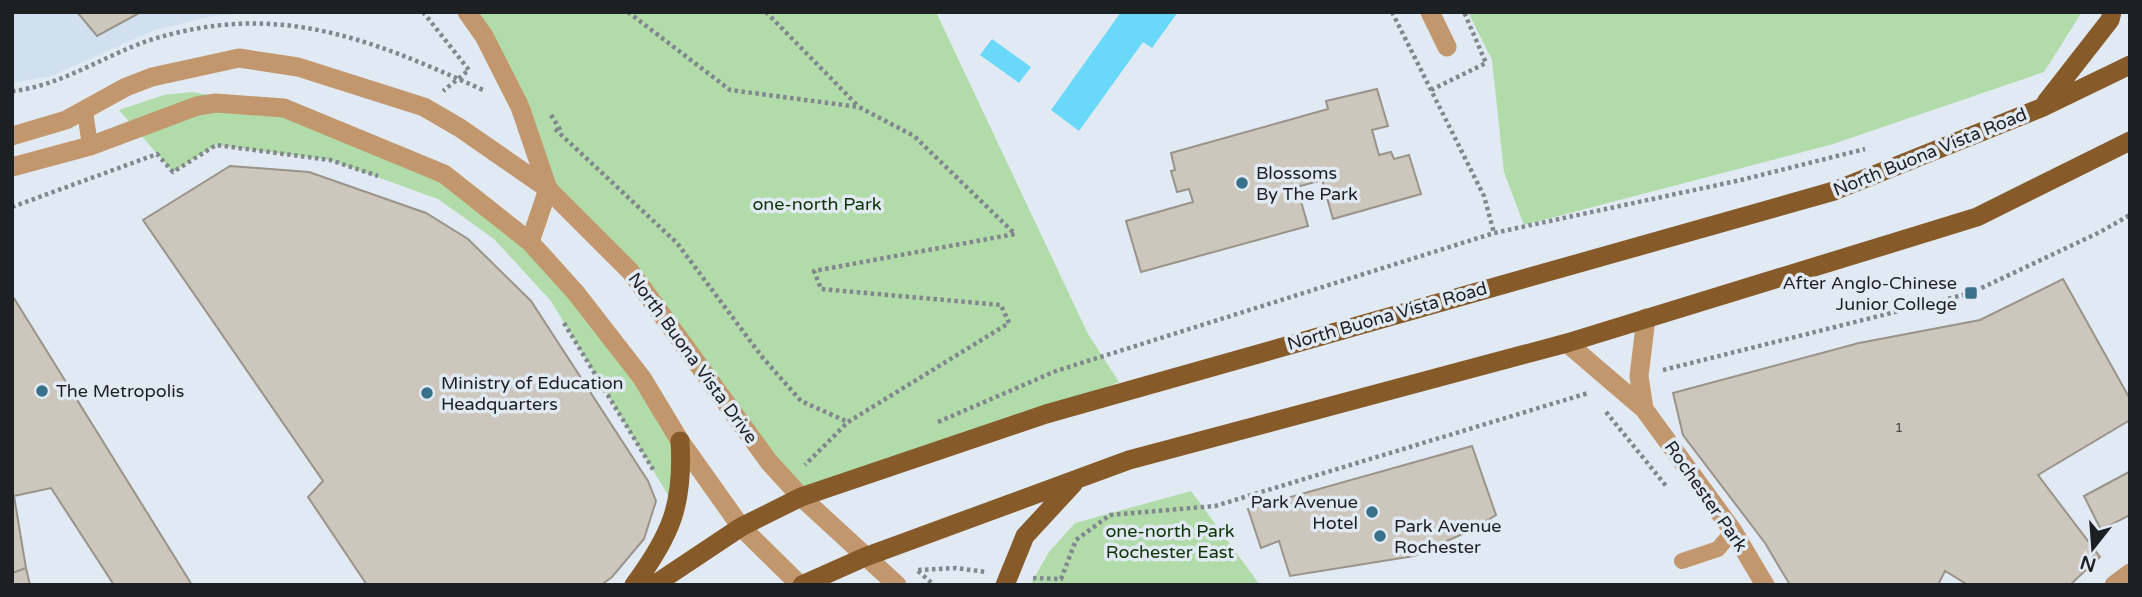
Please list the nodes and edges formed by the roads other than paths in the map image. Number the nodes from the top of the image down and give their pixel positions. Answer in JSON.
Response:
{"nodes":[{"id":1,"x":467,"y":12,"type":"edge"},
{"id":2,"x":1430,"y":12,"type":"edge"},
{"id":3,"x":2112,"y":12,"type":"edge"},
{"id":4,"x":1447,"y":47,"type":"dead end"},
{"id":5,"x":2130,"y":65,"type":"edge"},
{"id":6,"x":2041,"y":108,"type":"junction"},
{"id":7,"x":85,"y":111,"type":"junction"},
{"id":8,"x":12,"y":136,"type":"edge"},
{"id":9,"x":2130,"y":141,"type":"edge"},
{"id":10,"x":90,"y":146,"type":"junction"},
{"id":11,"x":12,"y":167,"type":"edge"},
{"id":12,"x":548,"y":189,"type":"junction"},
{"id":13,"x":530,"y":242,"type":"junction"},
{"id":14,"x":1646,"y":318,"type":"junction"},
{"id":15,"x":1567,"y":343,"type":"junction"},
{"id":16,"x":1644,"y":409,"type":"junction"},
{"id":17,"x":680,"y":441,"type":"junction"},
{"id":18,"x":1080,"y":477,"type":"junction"},
{"id":19,"x":801,"y":497,"type":"junction"},
{"id":20,"x":741,"y":527,"type":"junction"},
{"id":21,"x":1733,"y":531,"type":"junction"},
{"id":22,"x":865,"y":557,"type":"junction"},
{"id":23,"x":1682,"y":561,"type":"dead end"},
{"id":24,"x":2130,"y":573,"type":"edge"},
{"id":25,"x":1006,"y":581,"type":"edge"},
{"id":26,"x":634,"y":585,"type":"edge"},
{"id":27,"x":654,"y":585,"type":"edge"},
{"id":28,"x":801,"y":585,"type":"edge"},
{"id":29,"x":897,"y":585,"type":"edge"},
{"id":30,"x":1765,"y":585,"type":"edge"},
{"id":31,"x":2114,"y":585,"type":"edge"}],
"edges":[{"from":1,"to":12,"type":"street"},
{"from":2,"to":4,"type":"street"},
{"from":3,"to":6,"type":"main road"},
{"from":5,"to":6,"type":"main road","name":"North Buona Vista Road"},
{"from":6,"to":19,"type":"main road","name":"North Buona Vista Road"},
{"from":7,"to":8,"type":"street","name":"North Buona Vista Drive"},
{"from":7,"to":10,"type":"lane"},
{"from":7,"to":12,"type":"street","name":"North Buona Vista Drive"},
{"from":9,"to":14,"type":"main road"},
{"from":10,"to":11,"type":"street"},
{"from":10,"to":13,"type":"street"},
{"from":12,"to":13,"type":"street"},
{"from":12,"to":19,"type":"street","name":"North Buona Vista Drive"},
{"from":13,"to":17,"type":"street"},
{"from":14,"to":15,"type":"main road"},
{"from":14,"to":16,"type":"street","name":"Rochester Park"},
{"from":15,"to":16,"type":"street","name":"Rochester Park"},
{"from":15,"to":18,"type":"main road"},
{"from":16,"to":21,"type":"street","name":"Rochester Park"},
{"from":17,"to":20,"type":"street"},
{"from":17,"to":26,"type":"main road"},
{"from":18,"to":22,"type":"main road"},
{"from":18,"to":25,"type":"main road"},
{"from":19,"to":20,"type":"main road","name":"North Buona Vista Road"},
{"from":19,"to":22,"type":"street","name":"North Buona Vista Drive"},
{"from":20,"to":27,"type":"main road","name":"North Buona Vista Road"},
{"from":20,"to":28,"type":"street"},
{"from":21,"to":23,"type":"lane"},
{"from":21,"to":30,"type":"street","name":"Rochester Park"},
{"from":22,"to":28,"type":"main road"},
{"from":22,"to":29,"type":"street","name":"North Buona Vista Drive"},
{"from":24,"to":31,"type":"street"}]}
